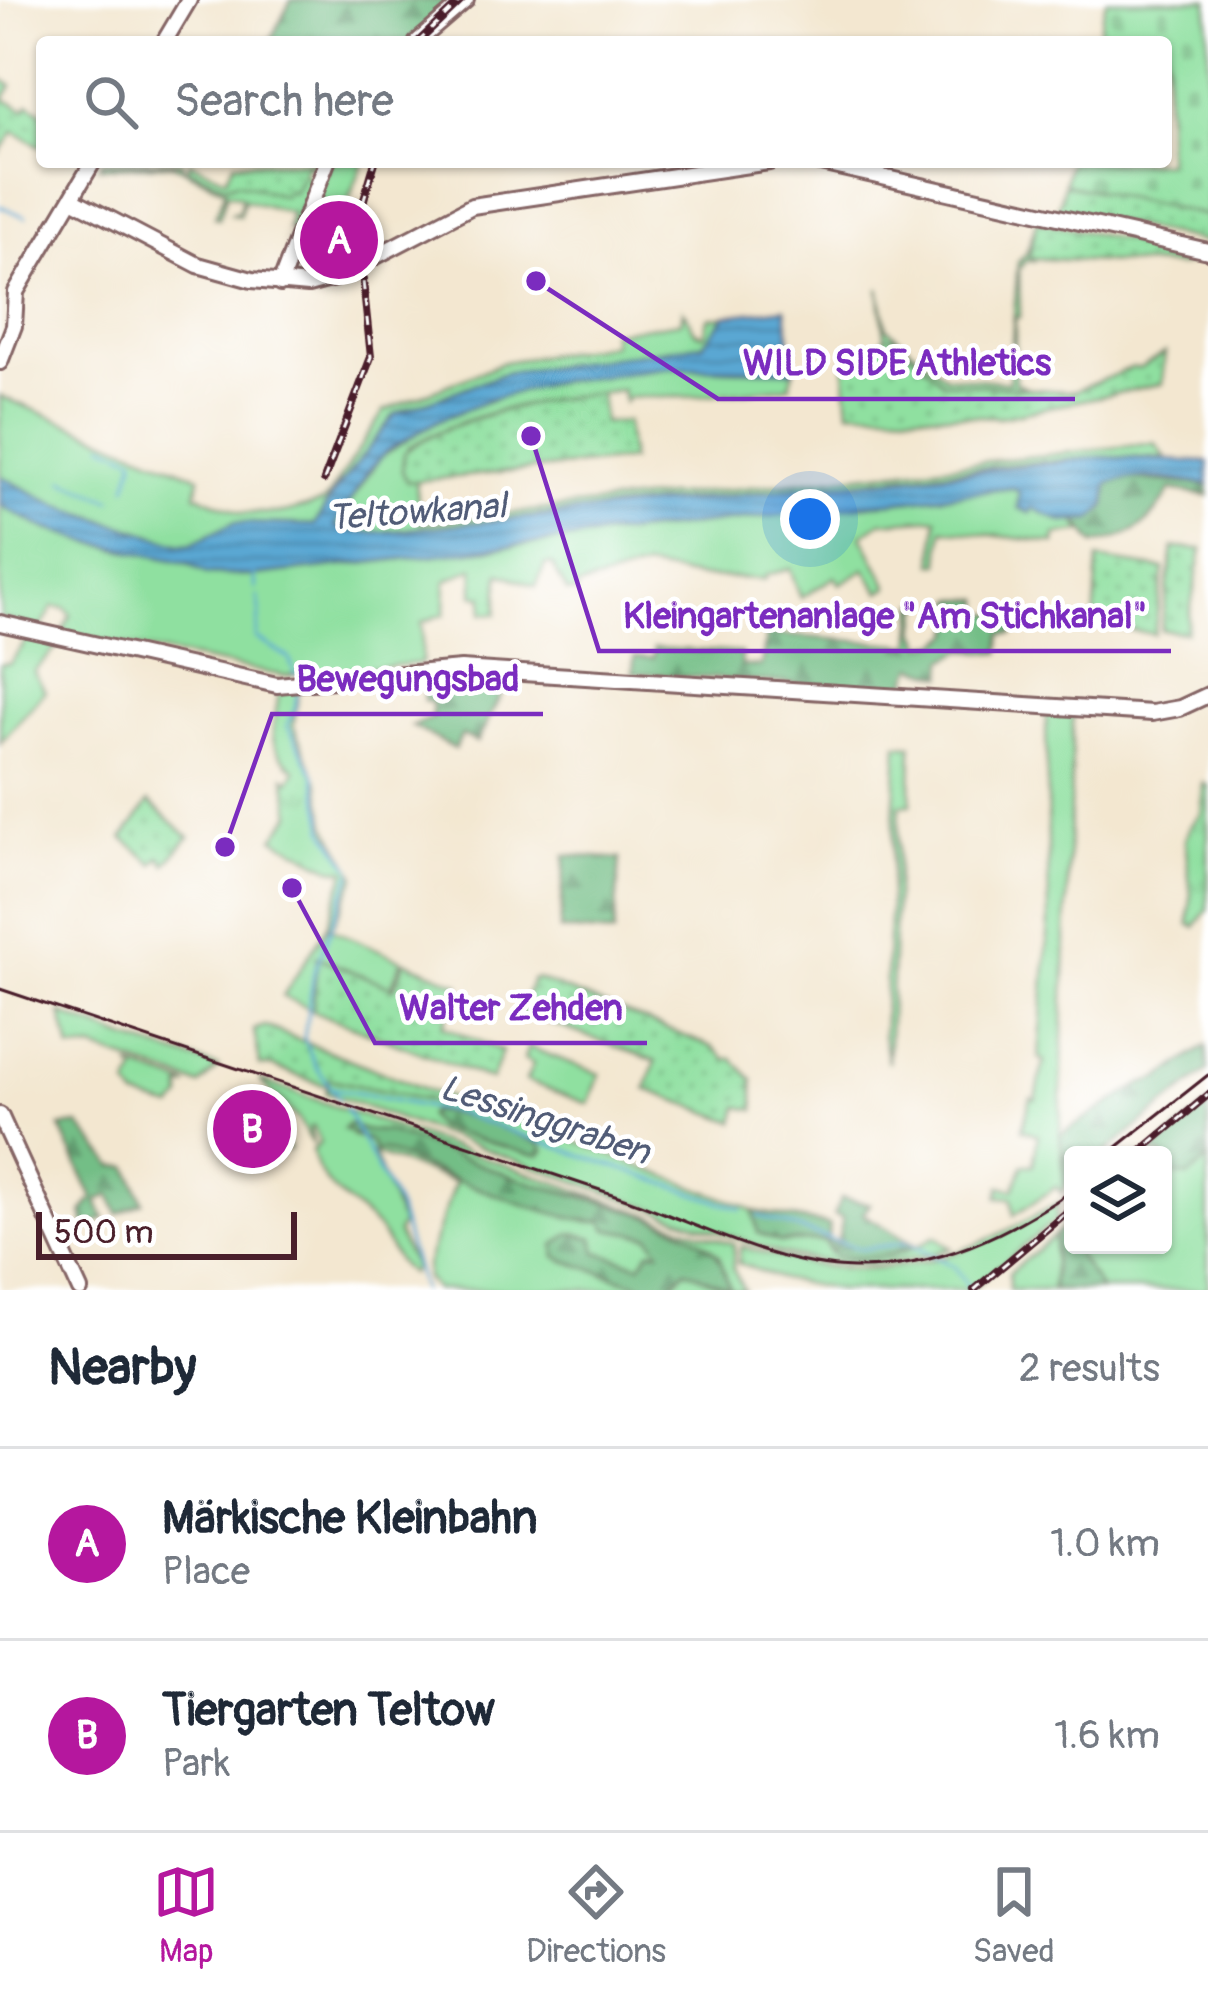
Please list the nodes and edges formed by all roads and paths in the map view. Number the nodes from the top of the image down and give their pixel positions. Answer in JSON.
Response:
{"nodes":[{"id":1,"x":189,"y":0,"type":"edge"},
{"id":2,"x":466,"y":0,"type":"edge"},
{"id":3,"x":168,"y":36,"type":"edge"},
{"id":4,"x":424,"y":36,"type":"edge"},
{"id":5,"x":90,"y":168,"type":"edge"},
{"id":6,"x":325,"y":168,"type":"edge"},
{"id":7,"x":728,"y":168,"type":"edge"},
{"id":8,"x":842,"y":168,"type":"edge"},
{"id":9,"x":72,"y":199,"type":"junction"},
{"id":10,"x":1208,"y":251,"type":"edge"},
{"id":11,"x":280,"y":284,"type":"junction"},
{"id":12,"x":0,"y":362,"type":"edge"},
{"id":13,"x":0,"y":623,"type":"edge"},
{"id":14,"x":1208,"y":695,"type":"edge"},
{"id":15,"x":0,"y":1111,"type":"edge"},
{"id":16,"x":77,"y":1283,"type":"edge"}],
"edges":[{"from":1,"to":3,"type":"main road"},
{"from":2,"to":4,"type":"main road"},
{"from":5,"to":9,"type":"main road"},
{"from":6,"to":11,"type":"main road"},
{"from":7,"to":11,"type":"main road"},
{"from":8,"to":10,"type":"main road"},
{"from":9,"to":11,"type":"main road"},
{"from":9,"to":12,"type":"main road"},
{"from":13,"to":14,"type":"main road"},
{"from":15,"to":16,"type":"main road"}]}
